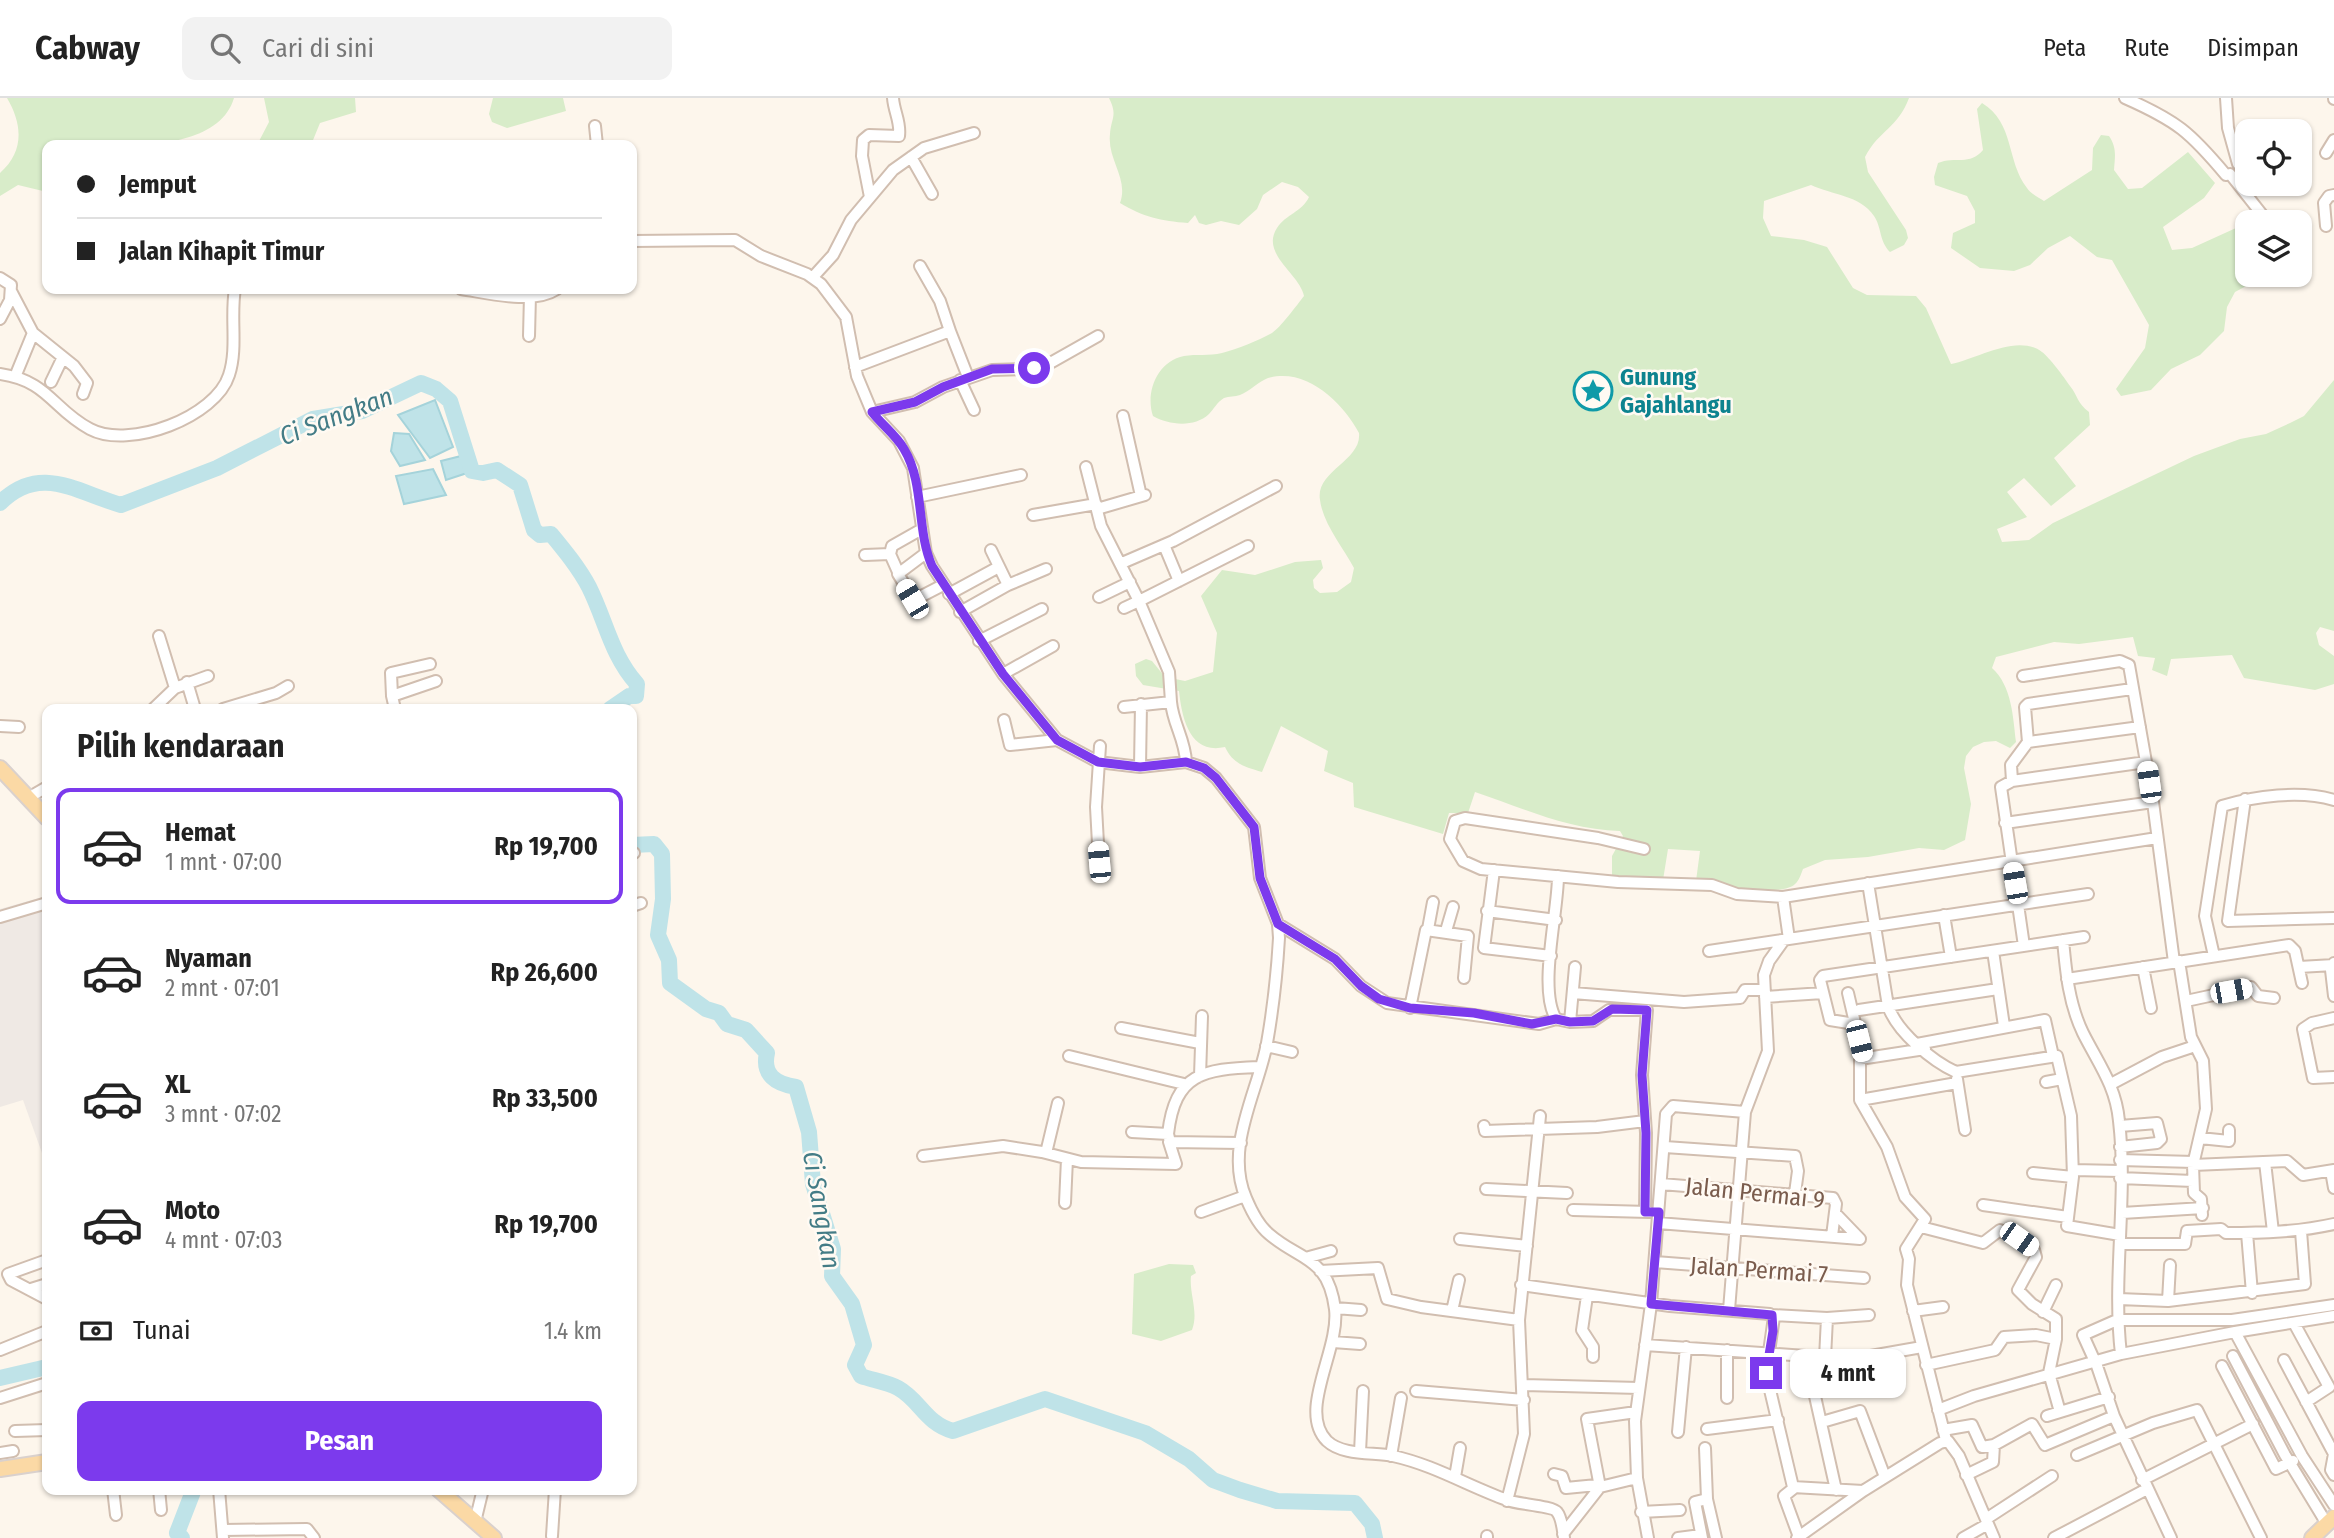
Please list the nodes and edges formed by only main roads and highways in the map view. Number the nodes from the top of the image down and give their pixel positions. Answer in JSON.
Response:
{"nodes":[{"id":1,"x":0,"y":768,"type":"edge"},
{"id":2,"x":42,"y":813,"type":"edge"},
{"id":3,"x":42,"y":1463,"type":"edge"},
{"id":4,"x":0,"y":1469,"type":"edge"},
{"id":5,"x":445,"y":1495,"type":"edge"},
{"id":6,"x":2330,"y":1521,"type":"edge"},
{"id":7,"x":494,"y":1538,"type":"edge"},
{"id":8,"x":2312,"y":1538,"type":"edge"}],
"edges":[{"from":1,"to":2,"type":"main road"},
{"from":3,"to":4,"type":"main road"},
{"from":5,"to":7,"type":"main road"},
{"from":6,"to":8,"type":"main road"}]}
